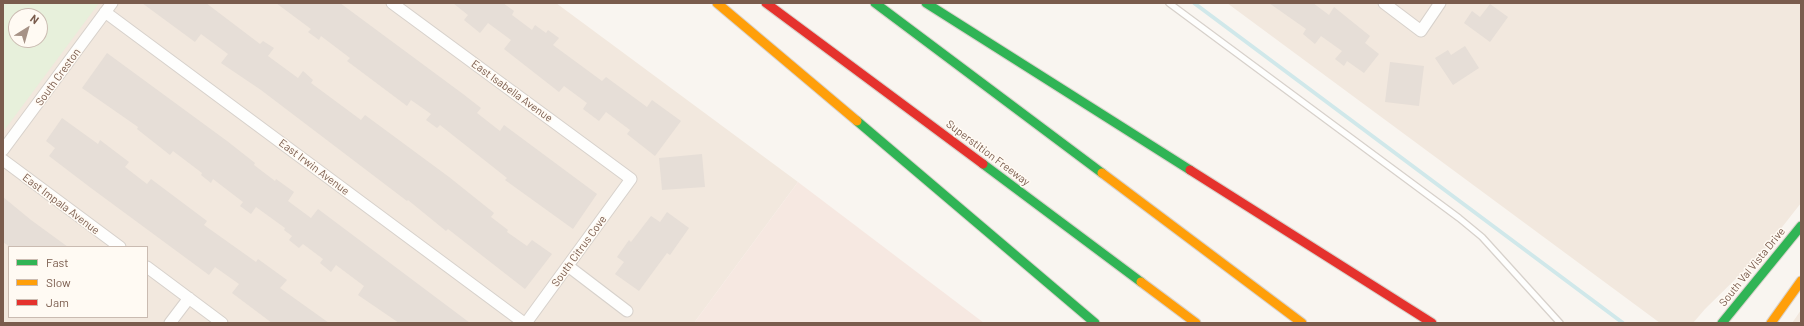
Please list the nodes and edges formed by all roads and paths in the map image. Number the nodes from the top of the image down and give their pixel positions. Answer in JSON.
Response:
{"nodes":[{"id":1,"x":392,"y":3,"type":"edge"},
{"id":2,"x":717,"y":3,"type":"edge"},
{"id":3,"x":766,"y":3,"type":"edge"},
{"id":4,"x":875,"y":3,"type":"edge"},
{"id":5,"x":926,"y":3,"type":"edge"},
{"id":6,"x":1170,"y":3,"type":"edge"},
{"id":7,"x":1384,"y":3,"type":"edge"},
{"id":8,"x":1440,"y":3,"type":"edge"},
{"id":9,"x":109,"y":7,"type":"edge"},
{"id":10,"x":3,"y":150,"type":"edge"},
{"id":11,"x":3,"y":160,"type":"edge"},
{"id":12,"x":631,"y":179,"type":"joint"},
{"id":13,"x":1801,"y":226,"type":"edge"},
{"id":14,"x":119,"y":246,"type":"edge"},
{"id":15,"x":568,"y":266,"type":"junction"},
{"id":16,"x":148,"y":269,"type":"edge"},
{"id":17,"x":1801,"y":281,"type":"edge"},
{"id":18,"x":189,"y":298,"type":"junction"},
{"id":19,"x":627,"y":311,"type":"dead end"},
{"id":20,"x":170,"y":323,"type":"edge"},
{"id":21,"x":222,"y":323,"type":"edge"},
{"id":22,"x":525,"y":323,"type":"edge"},
{"id":23,"x":1095,"y":323,"type":"edge"},
{"id":24,"x":1196,"y":323,"type":"edge"},
{"id":25,"x":1302,"y":323,"type":"edge"},
{"id":26,"x":1432,"y":323,"type":"edge"},
{"id":27,"x":1560,"y":323,"type":"edge"},
{"id":28,"x":1722,"y":323,"type":"edge"},
{"id":29,"x":1771,"y":323,"type":"edge"}],
"edges":[{"from":1,"to":12,"type":"street","name":"East Isabella Avenue"},
{"from":2,"to":23,"type":"main road"},
{"from":3,"to":24,"type":"main road","name":"Superstition Freeway"},
{"from":4,"to":25,"type":"main road"},
{"from":5,"to":26,"type":"main road"},
{"from":6,"to":27,"type":"lane"},
{"from":7,"to":8,"type":"street"},
{"from":9,"to":10,"type":"street","name":"South Creston"},
{"from":9,"to":22,"type":"street","name":"East Irwin Avenue"},
{"from":11,"to":14,"type":"street","name":"East Impala Avenue"},
{"from":12,"to":15,"type":"street","name":"South Citrus Cove"},
{"from":13,"to":28,"type":"main road","name":"South Val Vista Drive"},
{"from":15,"to":19,"type":"street"},
{"from":15,"to":22,"type":"street","name":"South Citrus Cove"},
{"from":16,"to":18,"type":"street"},
{"from":17,"to":29,"type":"main road"},
{"from":18,"to":20,"type":"street"},
{"from":18,"to":21,"type":"street"}]}
